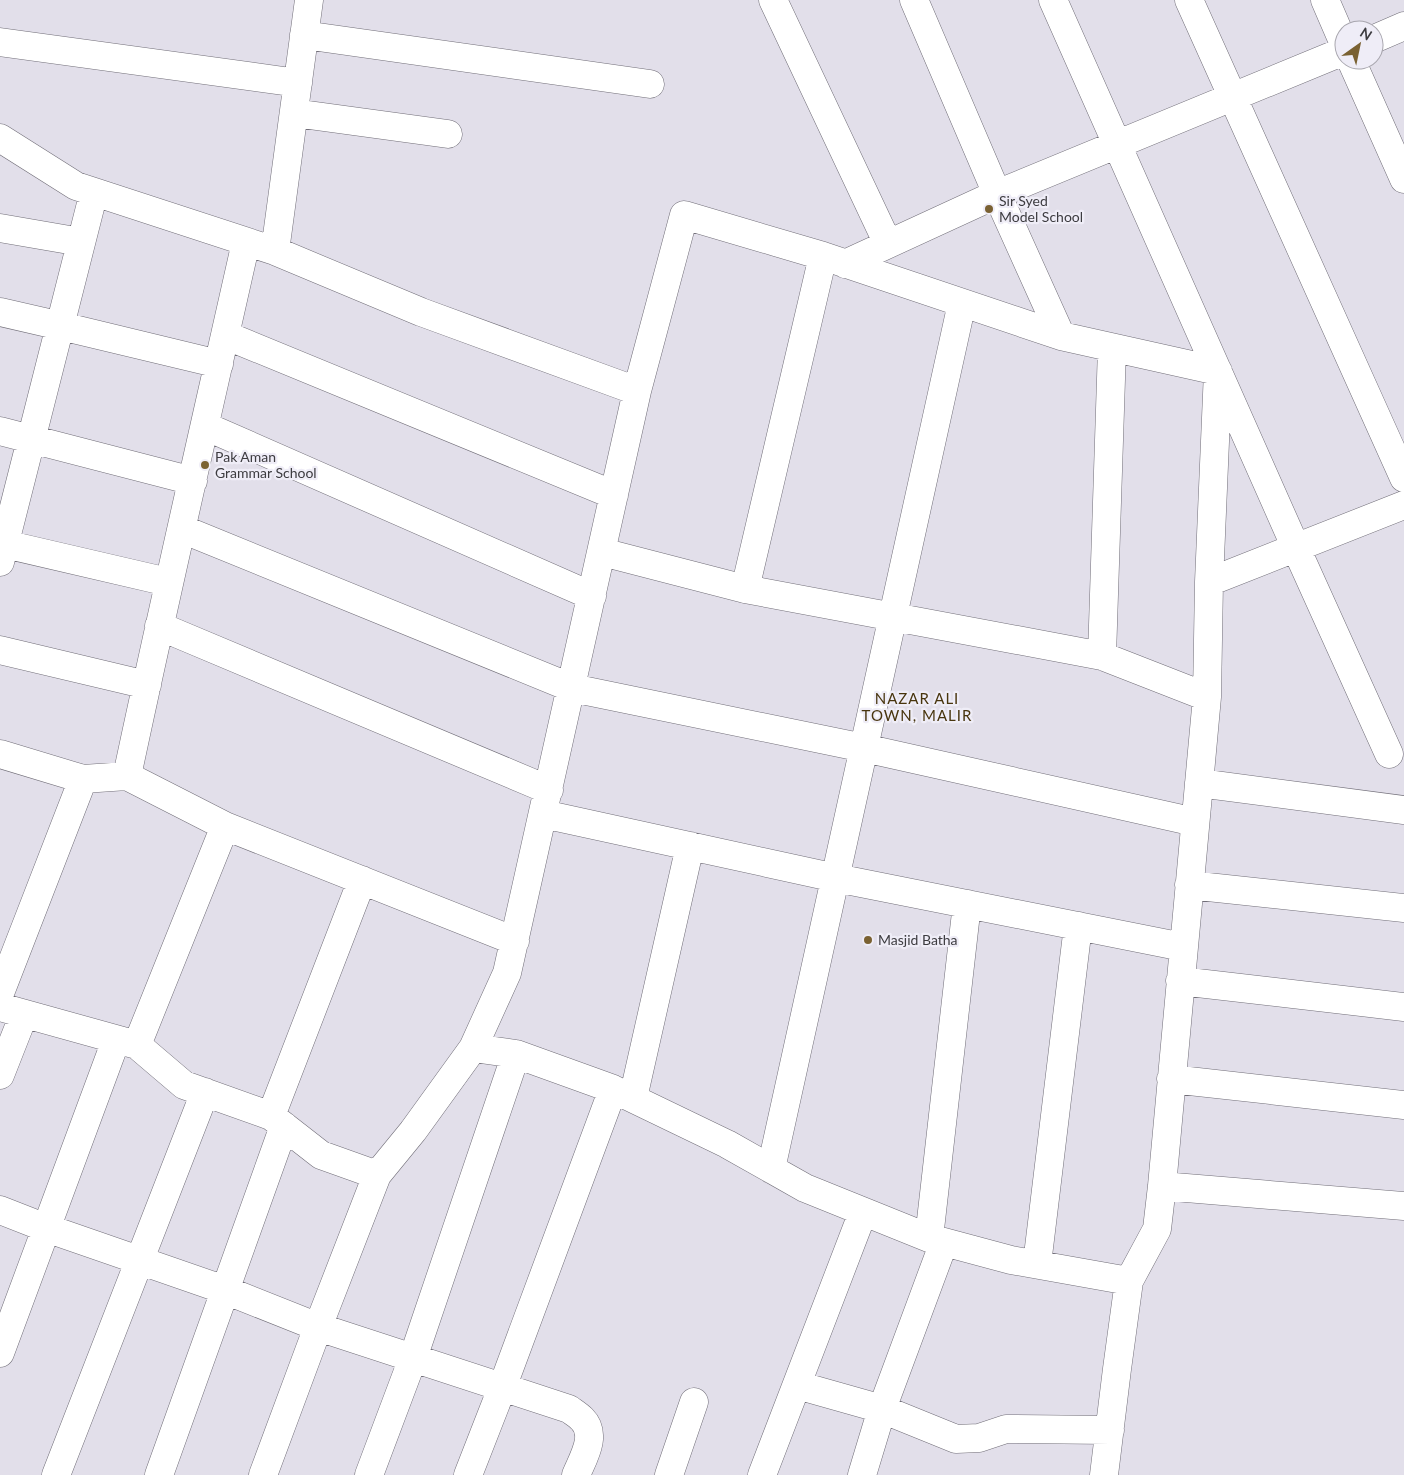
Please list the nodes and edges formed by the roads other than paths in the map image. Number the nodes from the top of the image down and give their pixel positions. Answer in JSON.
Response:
{"nodes":[{"id":1,"x":309,"y":0,"type":"edge"},
{"id":2,"x":773,"y":0,"type":"edge"},
{"id":3,"x":914,"y":0,"type":"edge"},
{"id":4,"x":1053,"y":0,"type":"edge"},
{"id":5,"x":1189,"y":0,"type":"edge"},
{"id":6,"x":1325,"y":0,"type":"edge"},
{"id":7,"x":1334,"y":21,"type":"edge"},
{"id":8,"x":1404,"y":26,"type":"edge"},
{"id":9,"x":304,"y":35,"type":"junction"},
{"id":10,"x":1384,"y":35,"type":"edge"},
{"id":11,"x":0,"y":42,"type":"edge"},
{"id":12,"x":1334,"y":55,"type":"edge"},
{"id":13,"x":1355,"y":70,"type":"edge"},
{"id":14,"x":298,"y":83,"type":"junction"},
{"id":15,"x":650,"y":84,"type":"dead end"},
{"id":16,"x":1233,"y":97,"type":"junction"},
{"id":17,"x":294,"y":114,"type":"junction"},
{"id":18,"x":448,"y":134,"type":"dead end"},
{"id":19,"x":0,"y":138,"type":"edge"},
{"id":20,"x":1118,"y":144,"type":"junction"},
{"id":21,"x":1404,"y":179,"type":"edge"},
{"id":22,"x":94,"y":192,"type":"junction"},
{"id":23,"x":997,"y":194,"type":"junction"},
{"id":24,"x":0,"y":228,"type":"edge"},
{"id":25,"x":81,"y":242,"type":"junction"},
{"id":26,"x":246,"y":242,"type":"junction"},
{"id":27,"x":888,"y":244,"type":"junction"},
{"id":28,"x":275,"y":251,"type":"junction"},
{"id":29,"x":834,"y":260,"type":"junction"},
{"id":30,"x":962,"y":303,"type":"junction"},
{"id":31,"x":0,"y":312,"type":"edge"},
{"id":32,"x":61,"y":326,"type":"junction"},
{"id":33,"x":225,"y":335,"type":"junction"},
{"id":34,"x":1061,"y":336,"type":"junction"},
{"id":35,"x":1112,"y":348,"type":"junction"},
{"id":36,"x":219,"y":364,"type":"junction"},
{"id":37,"x":1218,"y":371,"type":"junction"},
{"id":38,"x":637,"y":391,"type":"junction"},
{"id":39,"x":205,"y":426,"type":"junction"},
{"id":40,"x":0,"y":431,"type":"edge"},
{"id":41,"x":31,"y":440,"type":"junction"},
{"id":42,"x":1404,"y":478,"type":"edge"},
{"id":43,"x":193,"y":481,"type":"junction"},
{"id":44,"x":614,"y":495,"type":"junction"},
{"id":45,"x":1404,"y":505,"type":"edge"},
{"id":46,"x":182,"y":529,"type":"junction"},
{"id":47,"x":1296,"y":548,"type":"junction"},
{"id":48,"x":2,"y":550,"type":"edge"},
{"id":49,"x":602,"y":552,"type":"junction"},
{"id":50,"x":168,"y":582,"type":"junction"},
{"id":51,"x":1209,"y":582,"type":"junction"},
{"id":52,"x":745,"y":589,"type":"junction"},
{"id":53,"x":592,"y":596,"type":"junction"},
{"id":54,"x":893,"y":617,"type":"junction"},
{"id":55,"x":159,"y":626,"type":"junction"},
{"id":56,"x":0,"y":650,"type":"edge"},
{"id":57,"x":1102,"y":656,"type":"junction"},
{"id":58,"x":147,"y":685,"type":"junction"},
{"id":59,"x":572,"y":688,"type":"junction"},
{"id":60,"x":1207,"y":697,"type":"junction"},
{"id":61,"x":864,"y":748,"type":"junction"},
{"id":62,"x":0,"y":754,"type":"edge"},
{"id":63,"x":1389,"y":754,"type":"dead end"},
{"id":64,"x":127,"y":776,"type":"junction"},
{"id":65,"x":83,"y":779,"type":"junction"},
{"id":66,"x":1199,"y":784,"type":"junction"},
{"id":67,"x":546,"y":802,"type":"junction"},
{"id":68,"x":1404,"y":810,"type":"edge"},
{"id":69,"x":1195,"y":822,"type":"junction"},
{"id":70,"x":225,"y":826,"type":"junction"},
{"id":71,"x":690,"y":846,"type":"junction"},
{"id":72,"x":836,"y":878,"type":"junction"},
{"id":73,"x":362,"y":880,"type":"junction"},
{"id":74,"x":1189,"y":885,"type":"junction"},
{"id":75,"x":967,"y":904,"type":"junction"},
{"id":76,"x":1404,"y":908,"type":"edge"},
{"id":77,"x":1078,"y":926,"type":"junction"},
{"id":78,"x":515,"y":940,"type":"junction"},
{"id":79,"x":1183,"y":947,"type":"junction"},
{"id":80,"x":1180,"y":982,"type":"junction"},
{"id":81,"x":0,"y":993,"type":"edge"},
{"id":82,"x":1404,"y":1007,"type":"edge"},
{"id":83,"x":12,"y":1010,"type":"edge"},
{"id":84,"x":126,"y":1042,"type":"junction"},
{"id":85,"x":472,"y":1048,"type":"junction"},
{"id":86,"x":516,"y":1054,"type":"junction"},
{"id":87,"x":0,"y":1074,"type":"edge"},
{"id":88,"x":1172,"y":1079,"type":"junction"},
{"id":89,"x":205,"y":1092,"type":"junction"},
{"id":90,"x":623,"y":1093,"type":"junction"},
{"id":91,"x":1404,"y":1105,"type":"edge"},
{"id":92,"x":278,"y":1121,"type":"junction"},
{"id":93,"x":771,"y":1169,"type":"junction"},
{"id":94,"x":376,"y":1175,"type":"junction"},
{"id":95,"x":1162,"y":1186,"type":"junction"},
{"id":96,"x":1404,"y":1206,"type":"edge"},
{"id":97,"x":0,"y":1210,"type":"edge"},
{"id":98,"x":863,"y":1212,"type":"junction"},
{"id":99,"x":46,"y":1228,"type":"junction"},
{"id":100,"x":937,"y":1240,"type":"junction"},
{"id":101,"x":140,"y":1259,"type":"junction"},
{"id":102,"x":1037,"y":1264,"type":"junction"},
{"id":103,"x":1130,"y":1281,"type":"junction"},
{"id":104,"x":225,"y":1290,"type":"junction"},
{"id":105,"x":318,"y":1327,"type":"junction"},
{"id":106,"x":0,"y":1353,"type":"edge"},
{"id":107,"x":413,"y":1358,"type":"junction"},
{"id":108,"x":796,"y":1385,"type":"junction"},
{"id":109,"x":502,"y":1388,"type":"junction"},
{"id":110,"x":694,"y":1402,"type":"dead end"},
{"id":111,"x":882,"y":1409,"type":"junction"},
{"id":112,"x":1110,"y":1430,"type":"junction"},
{"id":113,"x":56,"y":1475,"type":"edge"},
{"id":114,"x":158,"y":1475,"type":"edge"},
{"id":115,"x":263,"y":1475,"type":"edge"},
{"id":116,"x":369,"y":1475,"type":"edge"},
{"id":117,"x":468,"y":1475,"type":"edge"},
{"id":118,"x":576,"y":1475,"type":"edge"},
{"id":119,"x":669,"y":1475,"type":"edge"},
{"id":120,"x":762,"y":1475,"type":"edge"},
{"id":121,"x":862,"y":1475,"type":"edge"},
{"id":122,"x":1104,"y":1475,"type":"edge"}],
"edges":[{"from":1,"to":9,"type":"street"},
{"from":2,"to":27,"type":"street"},
{"from":3,"to":23,"type":"street"},
{"from":4,"to":20,"type":"street"},
{"from":5,"to":16,"type":"street"},
{"from":6,"to":7,"type":"street"},
{"from":8,"to":10,"type":"street"},
{"from":9,"to":14,"type":"street"},
{"from":9,"to":15,"type":"street"},
{"from":11,"to":14,"type":"street"},
{"from":12,"to":16,"type":"street"},
{"from":13,"to":21,"type":"street"},
{"from":14,"to":17,"type":"street"},
{"from":16,"to":20,"type":"street"},
{"from":16,"to":42,"type":"street"},
{"from":17,"to":18,"type":"street"},
{"from":17,"to":28,"type":"street"},
{"from":19,"to":22,"type":"street"},
{"from":20,"to":23,"type":"street"},
{"from":20,"to":37,"type":"street"},
{"from":22,"to":25,"type":"street"},
{"from":22,"to":26,"type":"street"},
{"from":23,"to":27,"type":"street"},
{"from":23,"to":34,"type":"street"},
{"from":24,"to":25,"type":"street"},
{"from":25,"to":32,"type":"street"},
{"from":26,"to":28,"type":"street"},
{"from":26,"to":33,"type":"street"},
{"from":27,"to":29,"type":"street"},
{"from":28,"to":38,"type":"street"},
{"from":29,"to":30,"type":"street"},
{"from":29,"to":38,"type":"street"},
{"from":29,"to":52,"type":"street"},
{"from":30,"to":34,"type":"street"},
{"from":30,"to":54,"type":"street"},
{"from":31,"to":32,"type":"street"},
{"from":32,"to":36,"type":"street"},
{"from":32,"to":41,"type":"street"},
{"from":33,"to":36,"type":"street"},
{"from":33,"to":44,"type":"street"},
{"from":34,"to":35,"type":"street"},
{"from":35,"to":37,"type":"street"},
{"from":35,"to":57,"type":"street"},
{"from":36,"to":39,"type":"street"},
{"from":37,"to":47,"type":"street"},
{"from":37,"to":51,"type":"street"},
{"from":38,"to":44,"type":"street"},
{"from":39,"to":43,"type":"street"},
{"from":39,"to":53,"type":"street"},
{"from":40,"to":41,"type":"street"},
{"from":41,"to":43,"type":"street"},
{"from":41,"to":48,"type":"street"},
{"from":43,"to":46,"type":"street"},
{"from":44,"to":49,"type":"street"},
{"from":45,"to":47,"type":"street"},
{"from":46,"to":50,"type":"street"},
{"from":46,"to":59,"type":"street"},
{"from":47,"to":51,"type":"street"},
{"from":47,"to":63,"type":"street"},
{"from":48,"to":50,"type":"street"},
{"from":49,"to":52,"type":"street"},
{"from":49,"to":53,"type":"street"},
{"from":50,"to":55,"type":"street"},
{"from":51,"to":60,"type":"street"},
{"from":52,"to":54,"type":"street"},
{"from":53,"to":59,"type":"street"},
{"from":54,"to":57,"type":"street"},
{"from":54,"to":61,"type":"street"},
{"from":55,"to":58,"type":"street"},
{"from":55,"to":67,"type":"street"},
{"from":56,"to":58,"type":"street"},
{"from":57,"to":60,"type":"street"},
{"from":58,"to":64,"type":"street"},
{"from":59,"to":61,"type":"street"},
{"from":59,"to":67,"type":"street"},
{"from":60,"to":66,"type":"street"},
{"from":61,"to":69,"type":"street"},
{"from":61,"to":72,"type":"street"},
{"from":62,"to":65,"type":"street"},
{"from":64,"to":65,"type":"street"},
{"from":64,"to":70,"type":"street"},
{"from":65,"to":81,"type":"street"},
{"from":66,"to":68,"type":"street"},
{"from":66,"to":69,"type":"street"},
{"from":67,"to":71,"type":"street"},
{"from":67,"to":78,"type":"street"},
{"from":69,"to":74,"type":"street"},
{"from":70,"to":73,"type":"street"},
{"from":70,"to":84,"type":"street"},
{"from":71,"to":72,"type":"street"},
{"from":71,"to":90,"type":"street"},
{"from":72,"to":75,"type":"street"},
{"from":72,"to":93,"type":"street"},
{"from":73,"to":78,"type":"street"},
{"from":73,"to":92,"type":"street"},
{"from":74,"to":76,"type":"street"},
{"from":74,"to":79,"type":"street"},
{"from":75,"to":77,"type":"street"},
{"from":75,"to":100,"type":"street"},
{"from":77,"to":79,"type":"street"},
{"from":77,"to":102,"type":"street"},
{"from":78,"to":85,"type":"street"},
{"from":79,"to":80,"type":"street"},
{"from":80,"to":82,"type":"street"},
{"from":80,"to":88,"type":"street"},
{"from":83,"to":84,"type":"street"},
{"from":83,"to":87,"type":"street"},
{"from":84,"to":89,"type":"street"},
{"from":84,"to":99,"type":"street"},
{"from":85,"to":86,"type":"street"},
{"from":85,"to":94,"type":"street"},
{"from":86,"to":90,"type":"street"},
{"from":86,"to":107,"type":"street"},
{"from":88,"to":91,"type":"street"},
{"from":88,"to":95,"type":"street"},
{"from":89,"to":92,"type":"street"},
{"from":89,"to":101,"type":"street"},
{"from":90,"to":93,"type":"street"},
{"from":90,"to":109,"type":"street"},
{"from":92,"to":94,"type":"street"},
{"from":92,"to":104,"type":"street"},
{"from":93,"to":98,"type":"street"},
{"from":94,"to":105,"type":"street"},
{"from":95,"to":96,"type":"street"},
{"from":95,"to":103,"type":"street"},
{"from":97,"to":99,"type":"street"},
{"from":98,"to":100,"type":"street"},
{"from":98,"to":108,"type":"street"},
{"from":99,"to":101,"type":"street"},
{"from":99,"to":106,"type":"street"},
{"from":100,"to":102,"type":"street"},
{"from":100,"to":111,"type":"street"},
{"from":101,"to":104,"type":"street"},
{"from":101,"to":113,"type":"street"},
{"from":102,"to":103,"type":"street"},
{"from":103,"to":112,"type":"street"},
{"from":104,"to":105,"type":"street"},
{"from":104,"to":114,"type":"street"},
{"from":105,"to":107,"type":"street"},
{"from":105,"to":115,"type":"street"},
{"from":107,"to":109,"type":"street"},
{"from":107,"to":116,"type":"street"},
{"from":108,"to":111,"type":"street"},
{"from":108,"to":120,"type":"street"},
{"from":109,"to":117,"type":"street"},
{"from":109,"to":118,"type":"street"},
{"from":110,"to":119,"type":"street"},
{"from":111,"to":112,"type":"street"},
{"from":111,"to":121,"type":"street"},
{"from":112,"to":122,"type":"street"}]}
